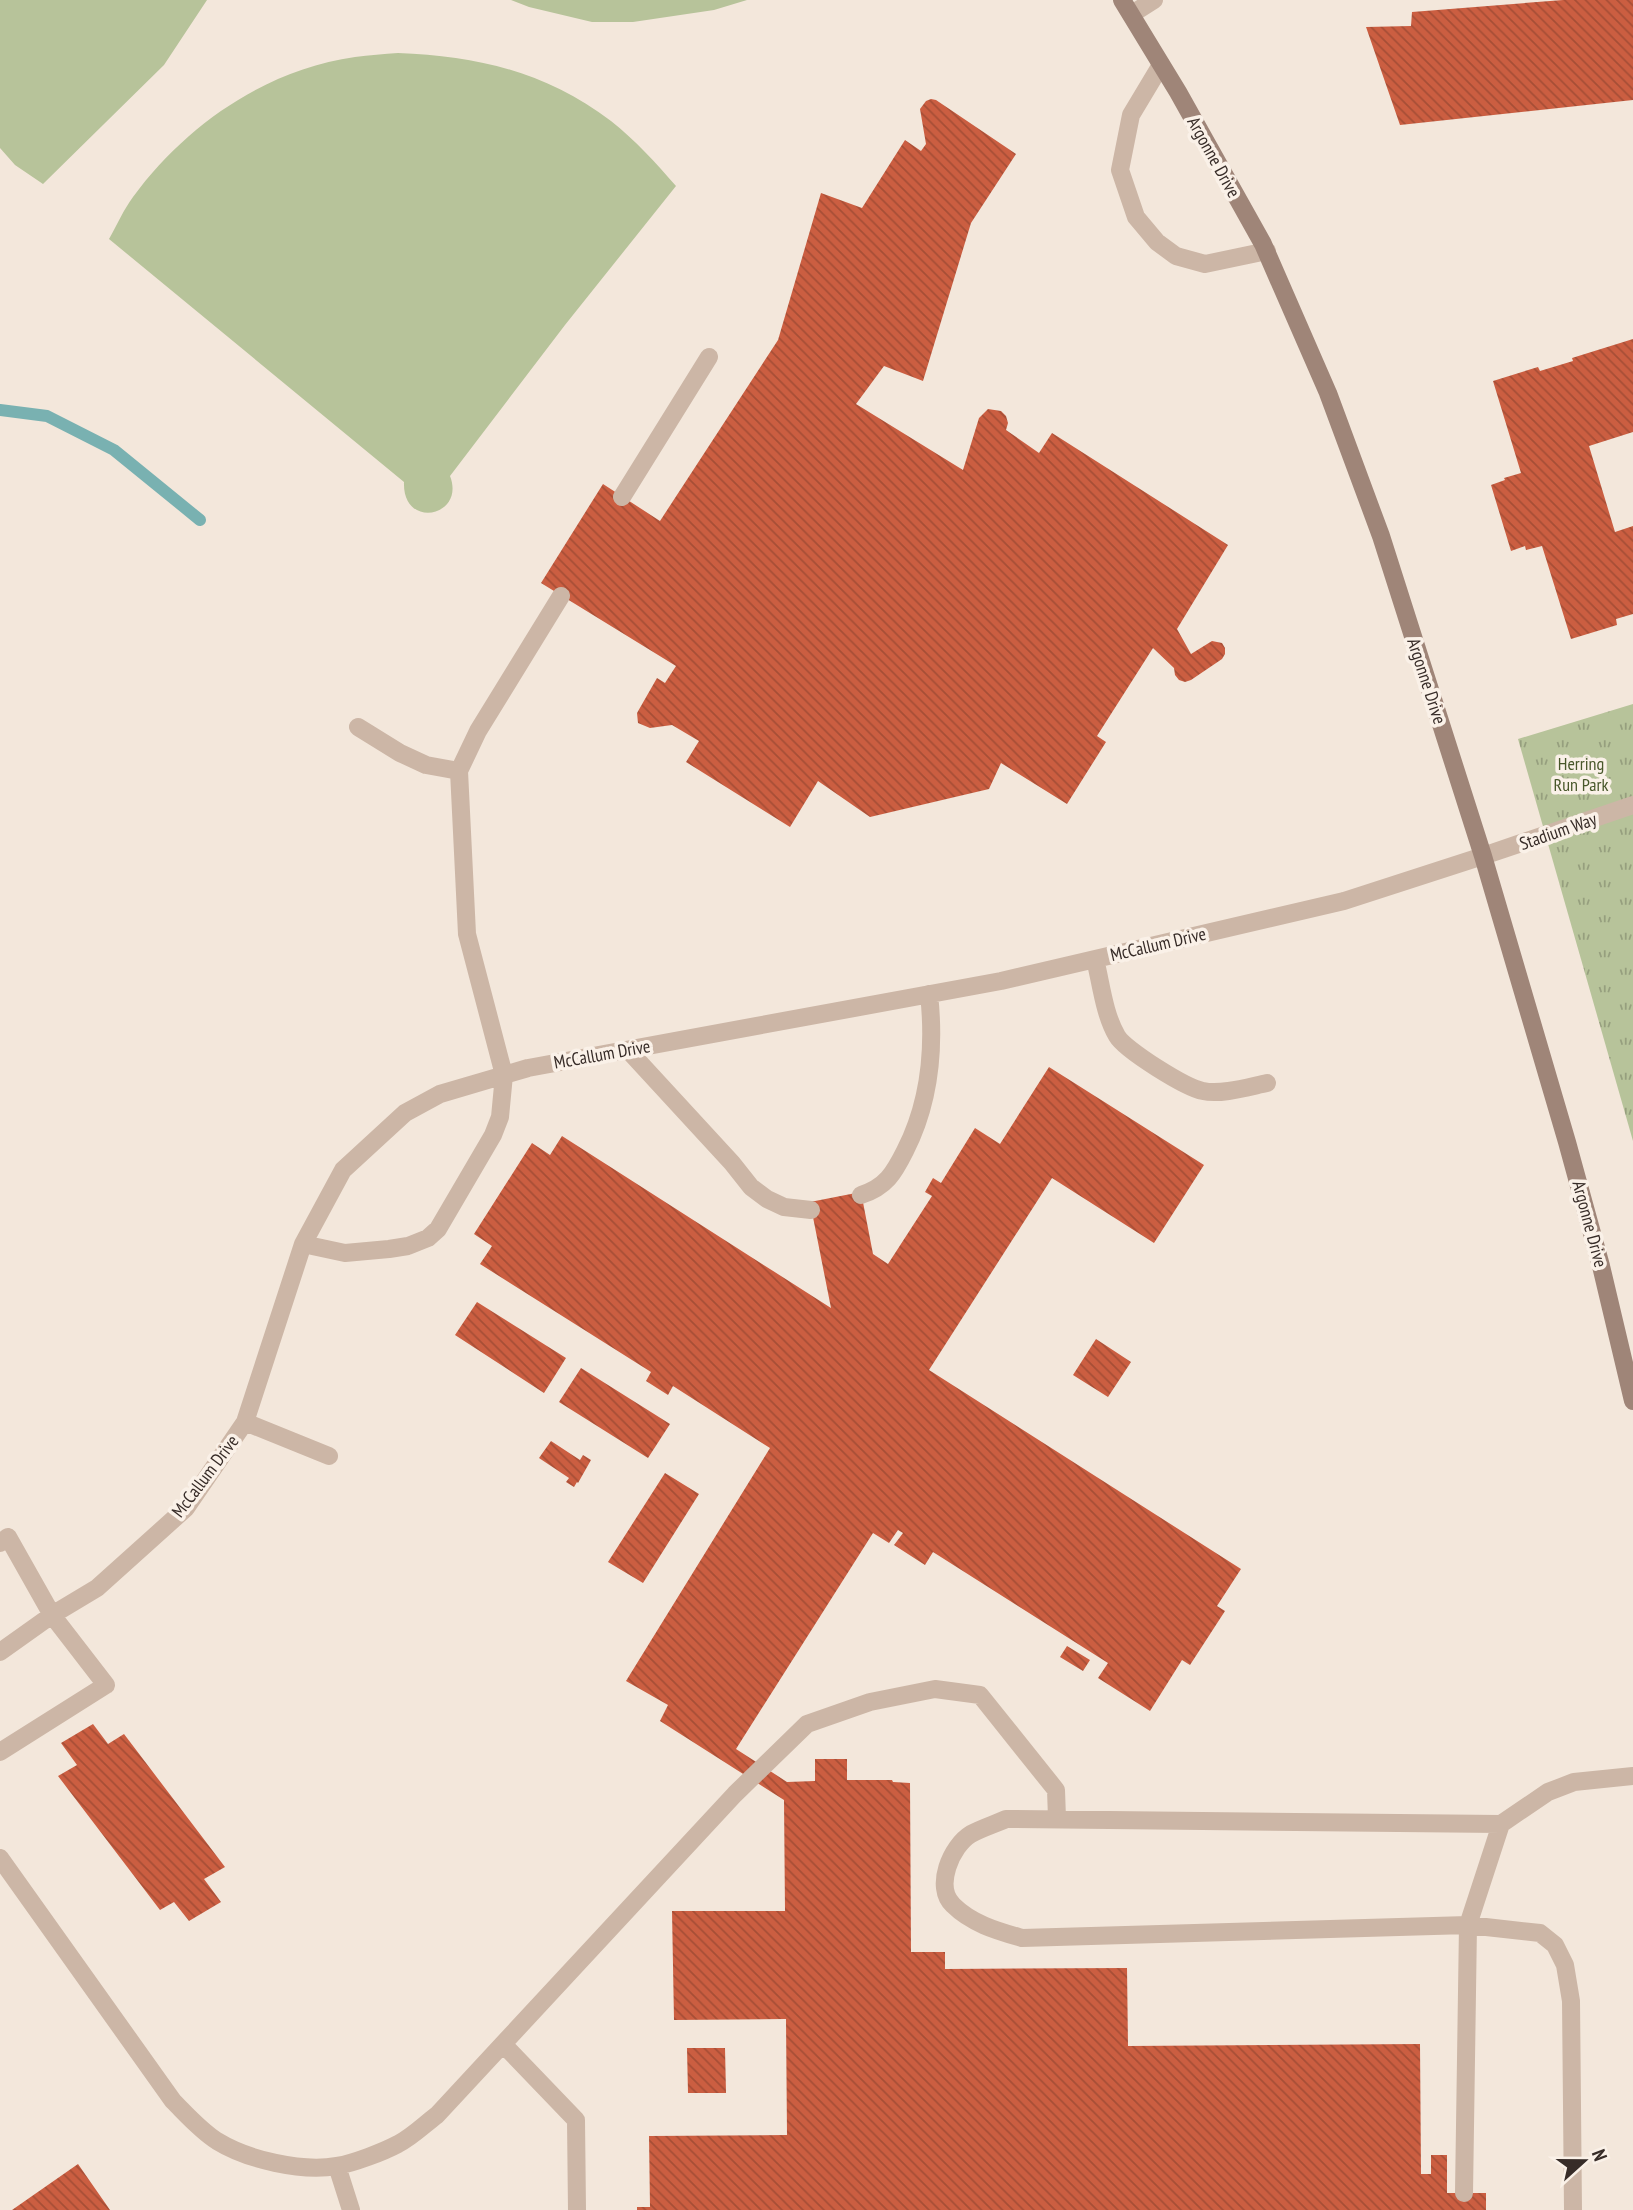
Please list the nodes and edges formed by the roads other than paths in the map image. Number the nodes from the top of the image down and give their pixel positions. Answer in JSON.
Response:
{"nodes":[{"id":1,"x":1153,"y":0,"type":"edge"},
{"id":2,"x":1127,"y":7,"type":"edge"},
{"id":3,"x":1161,"y":65,"type":"junction"},
{"id":4,"x":1267,"y":251,"type":"junction"},
{"id":5,"x":709,"y":357,"type":"dead end"},
{"id":6,"x":622,"y":497,"type":"dead end"},
{"id":7,"x":561,"y":596,"type":"dead end"},
{"id":8,"x":358,"y":727,"type":"dead end"},
{"id":9,"x":460,"y":772,"type":"junction"},
{"id":10,"x":1633,"y":805,"type":"edge"},
{"id":11,"x":1483,"y":856,"type":"junction"},
{"id":12,"x":1095,"y":958,"type":"junction"},
{"id":13,"x":929,"y":994,"type":"junction"},
{"id":14,"x":628,"y":1050,"type":"junction"},
{"id":15,"x":504,"y":1075,"type":"junction"},
{"id":16,"x":1266,"y":1083,"type":"dead end"},
{"id":17,"x":861,"y":1195,"type":"dead end"},
{"id":18,"x":811,"y":1210,"type":"dead end"},
{"id":19,"x":303,"y":1244,"type":"junction"},
{"id":20,"x":1633,"y":1401,"type":"edge"},
{"id":21,"x":245,"y":1422,"type":"junction"},
{"id":22,"x":329,"y":1456,"type":"dead end"},
{"id":23,"x":0,"y":1543,"type":"edge"},
{"id":24,"x":52,"y":1615,"type":"junction"},
{"id":25,"x":0,"y":1652,"type":"edge"},
{"id":26,"x":0,"y":1752,"type":"edge"},
{"id":27,"x":1633,"y":1776,"type":"edge"},
{"id":28,"x":1057,"y":1818,"type":"junction"},
{"id":29,"x":1500,"y":1824,"type":"junction"},
{"id":30,"x":0,"y":1858,"type":"edge"},
{"id":31,"x":1468,"y":1925,"type":"junction"},
{"id":32,"x":503,"y":2044,"type":"junction"},
{"id":33,"x":337,"y":2166,"type":"junction"},
{"id":34,"x":1464,"y":2193,"type":"dead end"},
{"id":35,"x":351,"y":2210,"type":"edge"},
{"id":36,"x":577,"y":2210,"type":"edge"},
{"id":37,"x":1573,"y":2210,"type":"edge"}],
"edges":[{"from":1,"to":2,"type":"street"},
{"from":2,"to":3,"type":"main road","name":"Argonne Drive"},
{"from":3,"to":4,"type":"main road","name":"Argonne Drive"},
{"from":3,"to":4,"type":"street"},
{"from":4,"to":11,"type":"main road","name":"Argonne Drive"},
{"from":5,"to":6,"type":"street"},
{"from":7,"to":9,"type":"street"},
{"from":8,"to":9,"type":"street"},
{"from":9,"to":15,"type":"street"},
{"from":10,"to":11,"type":"street","name":"Stadium Way"},
{"from":11,"to":12,"type":"street","name":"McCallum Drive"},
{"from":11,"to":20,"type":"main road","name":"Argonne Drive"},
{"from":12,"to":13,"type":"street","name":"McCallum Drive"},
{"from":12,"to":16,"type":"street"},
{"from":13,"to":14,"type":"street","name":"McCallum Drive"},
{"from":13,"to":17,"type":"street"},
{"from":14,"to":15,"type":"street","name":"McCallum Drive"},
{"from":14,"to":18,"type":"street"},
{"from":15,"to":19,"type":"street","name":"McCallum Drive"},
{"from":15,"to":19,"type":"street"},
{"from":19,"to":21,"type":"street","name":"McCallum Drive"},
{"from":21,"to":22,"type":"street"},
{"from":21,"to":24,"type":"street","name":"McCallum Drive"},
{"from":23,"to":24,"type":"street"},
{"from":24,"to":25,"type":"street","name":"McCallum Drive"},
{"from":24,"to":26,"type":"street"},
{"from":27,"to":29,"type":"street"},
{"from":28,"to":29,"type":"street"},
{"from":28,"to":31,"type":"street"},
{"from":28,"to":32,"type":"street"},
{"from":29,"to":31,"type":"street"},
{"from":30,"to":33,"type":"street"},
{"from":31,"to":34,"type":"street"},
{"from":31,"to":37,"type":"street"},
{"from":32,"to":33,"type":"street"},
{"from":32,"to":36,"type":"street"},
{"from":33,"to":35,"type":"street"}]}
